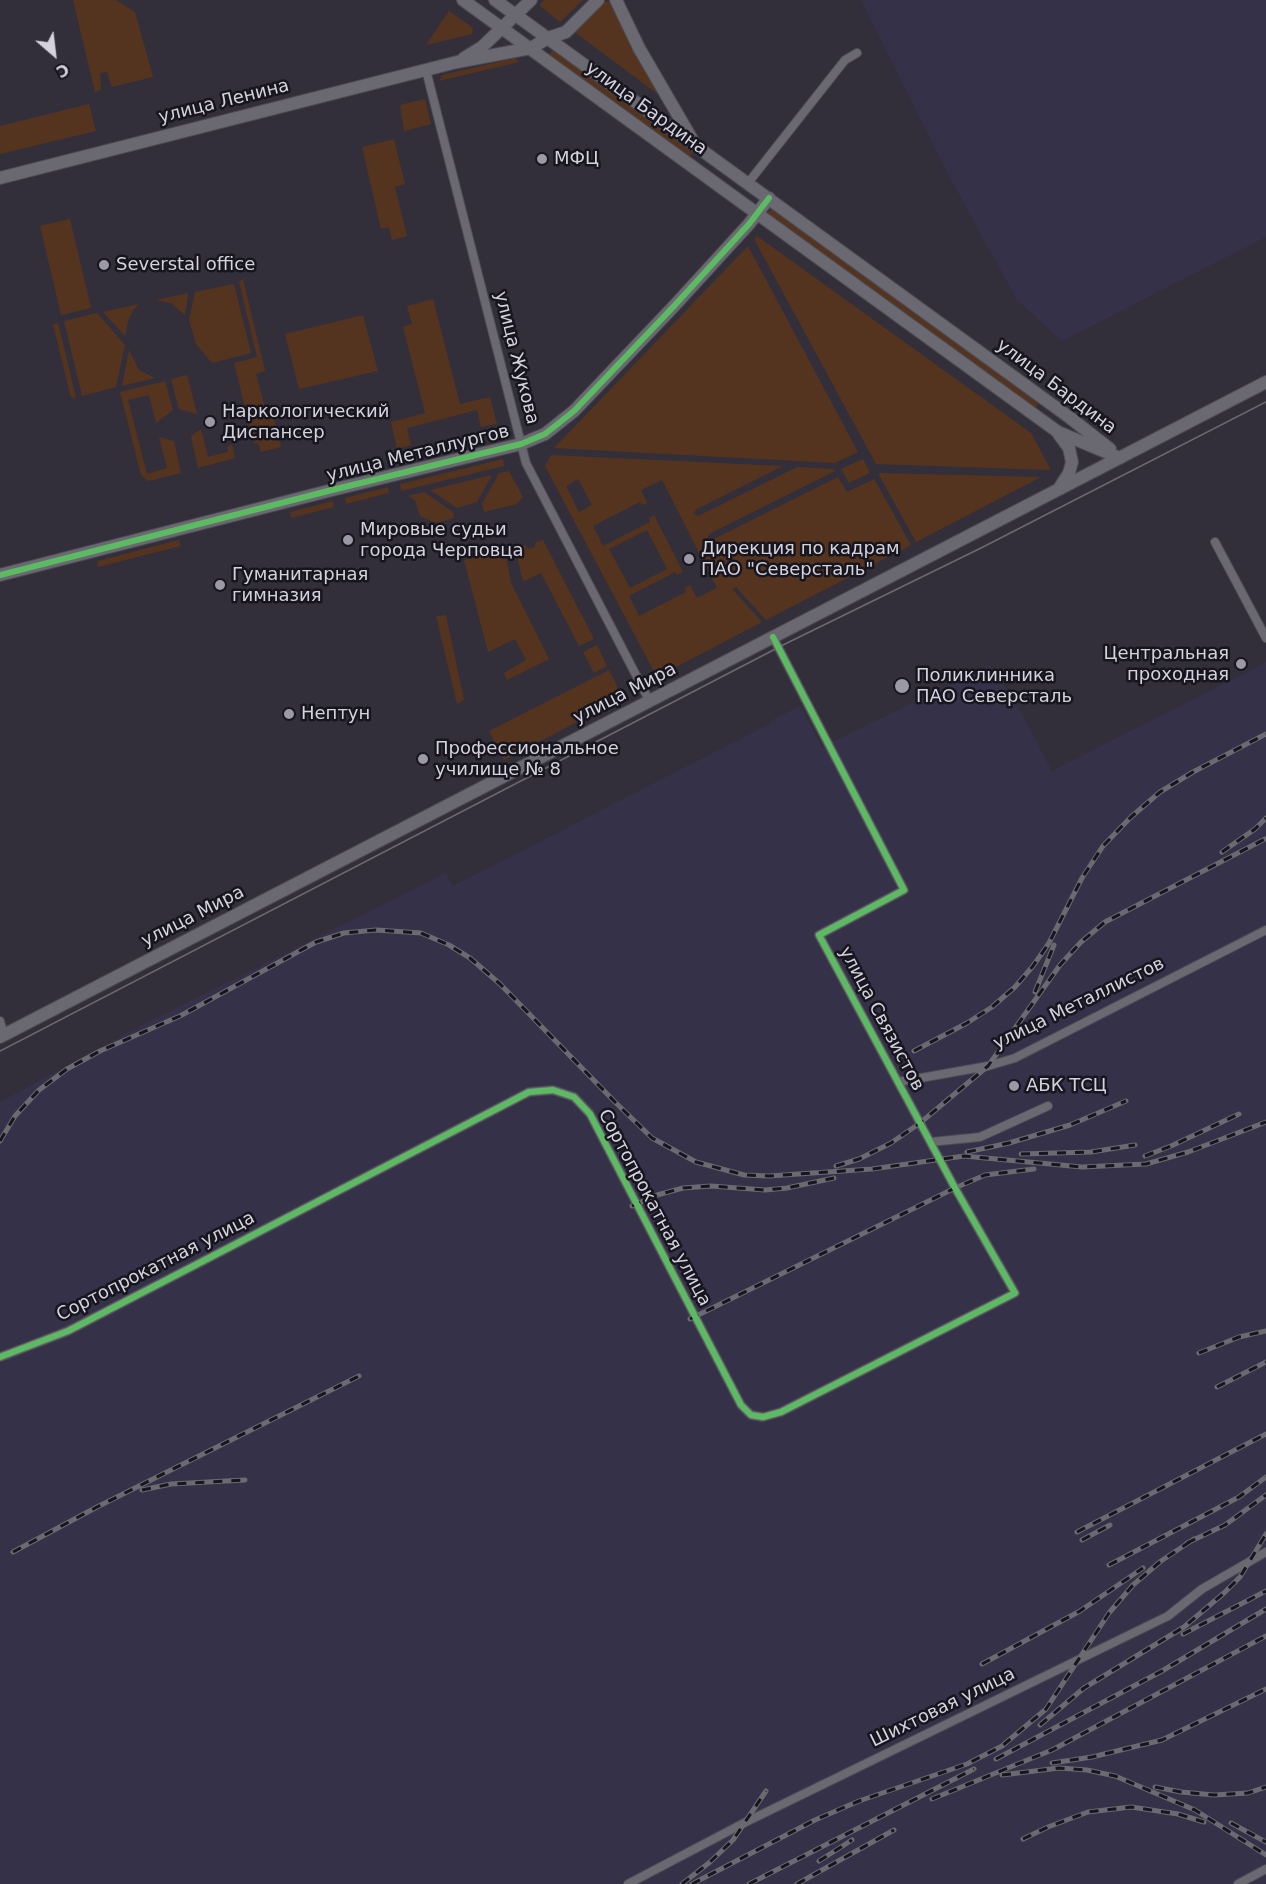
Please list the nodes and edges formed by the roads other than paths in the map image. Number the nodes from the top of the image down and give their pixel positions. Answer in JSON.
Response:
{"nodes":[{"id":1,"x":463,"y":0,"type":"edge"},
{"id":2,"x":495,"y":0,"type":"edge"},
{"id":3,"x":531,"y":0,"type":"edge"},
{"id":4,"x":598,"y":0,"type":"edge"},
{"id":5,"x":616,"y":0,"type":"edge"},
{"id":6,"x":516,"y":15,"type":"junction"},
{"id":7,"x":503,"y":27,"type":"junction"},
{"id":8,"x":548,"y":39,"type":"junction"},
{"id":9,"x":531,"y":48,"type":"junction"},
{"id":10,"x":857,"y":53,"type":"dead end"},
{"id":11,"x":457,"y":62,"type":"junction"},
{"id":12,"x":426,"y":70,"type":"junction"},
{"id":13,"x":697,"y":147,"type":"junction"},
{"id":14,"x":0,"y":178,"type":"edge"},
{"id":15,"x":748,"y":183,"type":"junction"},
{"id":16,"x":769,"y":198,"type":"junction"},
{"id":17,"x":758,"y":214,"type":"junction"},
{"id":18,"x":969,"y":345,"type":"junction"},
{"id":19,"x":958,"y":360,"type":"junction"},
{"id":20,"x":1266,"y":382,"type":"edge"},
{"id":21,"x":1058,"y":432,"type":"junction"},
{"id":22,"x":521,"y":444,"type":"junction"},
{"id":23,"x":1120,"y":458,"type":"junction"},
{"id":24,"x":1059,"y":489,"type":"junction"},
{"id":25,"x":1215,"y":542,"type":"dead end"},
{"id":26,"x":0,"y":574,"type":"edge"},
{"id":27,"x":773,"y":637,"type":"junction"},
{"id":28,"x":1266,"y":638,"type":"edge"},
{"id":29,"x":650,"y":702,"type":"junction"},
{"id":30,"x":1266,"y":930,"type":"edge"},
{"id":31,"x":0,"y":1021,"type":"edge"},
{"id":32,"x":2,"y":1036,"type":"edge"},
{"id":33,"x":898,"y":1082,"type":"junction"},
{"id":34,"x":1048,"y":1106,"type":"dead end"},
{"id":35,"x":931,"y":1142,"type":"junction"},
{"id":36,"x":1015,"y":1293,"type":"joint"},
{"id":37,"x":0,"y":1358,"type":"edge"},
{"id":38,"x":1266,"y":1552,"type":"edge"},
{"id":39,"x":1266,"y":1869,"type":"edge"},
{"id":40,"x":628,"y":1884,"type":"edge"},
{"id":41,"x":1238,"y":1884,"type":"edge"}],
"edges":[{"from":1,"to":7,"type":"main road","name":"улица Бардина"},
{"from":2,"to":6,"type":"main road","name":"улица Бардина"},
{"from":3,"to":6,"type":"main road","name":"улица Ленина"},
{"from":4,"to":8,"type":"main road","name":"улица Ленина"},
{"from":5,"to":13,"type":"main road"},
{"from":6,"to":7,"type":"main road","name":"улица Ленина"},
{"from":6,"to":8,"type":"main road","name":"улица Бардина"},
{"from":7,"to":9,"type":"main road","name":"улица Бардина"},
{"from":7,"to":11,"type":"main road","name":"улица Ленина"},
{"from":8,"to":9,"type":"main road","name":"улица Ленина"},
{"from":8,"to":13,"type":"main road","name":"улица Бардина"},
{"from":9,"to":11,"type":"main road","name":"улица Ленина"},
{"from":9,"to":17,"type":"main road","name":"улица Бардина"},
{"from":10,"to":15,"type":"street"},
{"from":11,"to":12,"type":"main road","name":"улица Ленина"},
{"from":12,"to":14,"type":"main road","name":"улица Ленина"},
{"from":12,"to":22,"type":"street","name":"улица Жукова"},
{"from":13,"to":15,"type":"main road","name":"улица Бардина"},
{"from":15,"to":16,"type":"main road","name":"улица Бардина"},
{"from":16,"to":17,"type":"main road","name":"улица Металлургов"},
{"from":16,"to":18,"type":"main road","name":"улица Бардина"},
{"from":17,"to":19,"type":"main road","name":"улица Бардина"},
{"from":17,"to":22,"type":"main road","name":"улица Металлургов"},
{"from":18,"to":19,"type":"main road"},
{"from":18,"to":23,"type":"main road","name":"улица Бардина"},
{"from":19,"to":21,"type":"main road","name":"улица Бардина"},
{"from":20,"to":23,"type":"main road","name":"улица Мира"},
{"from":21,"to":23,"type":"main road","name":"улица Бардина"},
{"from":21,"to":24,"type":"main road"},
{"from":22,"to":26,"type":"main road","name":"улица Металлургов"},
{"from":22,"to":29,"type":"street","name":"улица Жукова"},
{"from":23,"to":24,"type":"main road","name":"улица Мира"},
{"from":24,"to":27,"type":"main road","name":"улица Мира"},
{"from":25,"to":28,"type":"street"},
{"from":27,"to":29,"type":"main road","name":"улица Мира"},
{"from":27,"to":33,"type":"street","name":"улица Связистов"},
{"from":29,"to":32,"type":"main road","name":"улица Мира"},
{"from":30,"to":33,"type":"street","name":"улица Металлистов"},
{"from":31,"to":32,"type":"street"},
{"from":33,"to":35,"type":"street","name":"улица Связистов"},
{"from":34,"to":35,"type":"street"},
{"from":35,"to":36,"type":"street","name":"улица Связистов"},
{"from":36,"to":37,"type":"street","name":"Сортопрокатная улица"},
{"from":38,"to":40,"type":"street","name":"Шихтовая улица"},
{"from":39,"to":41,"type":"street"}]}
